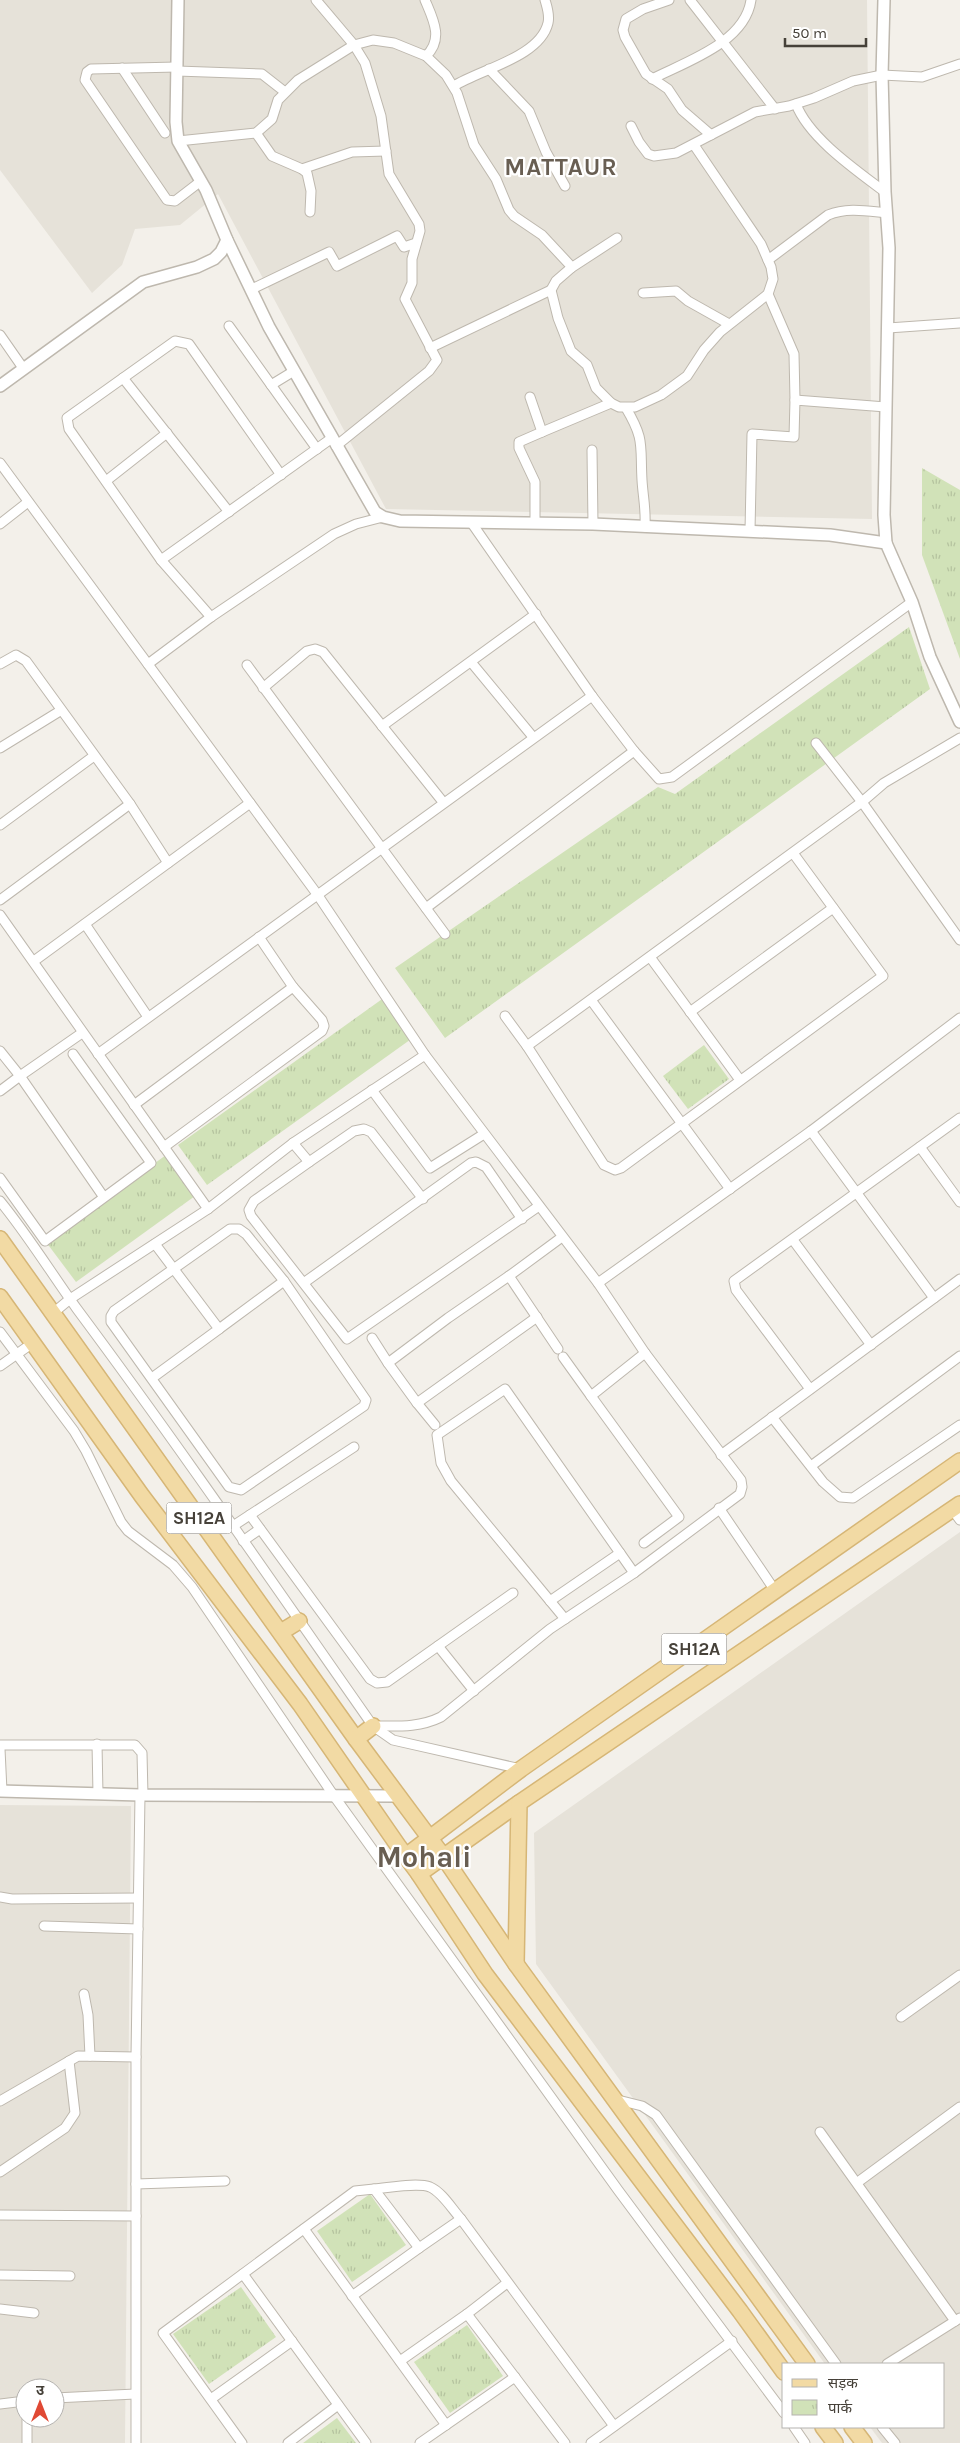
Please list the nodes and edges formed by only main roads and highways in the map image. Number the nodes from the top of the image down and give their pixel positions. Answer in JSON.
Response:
{"nodes":[{"id":1,"x":0,"y":1239,"type":"edge"},
{"id":2,"x":0,"y":1297,"type":"edge"},
{"id":3,"x":960,"y":1461,"type":"edge"},
{"id":4,"x":957,"y":1511,"type":"edge"},
{"id":5,"x":299,"y":1621,"type":"road end"},
{"id":6,"x":281,"y":1632,"type":"junction"},
{"id":7,"x":373,"y":1726,"type":"road end"},
{"id":8,"x":356,"y":1739,"type":"junction"},
{"id":9,"x":519,"y":1803,"type":"junction"},
{"id":10,"x":429,"y":1838,"type":"junction"},
{"id":11,"x":406,"y":1856,"type":"junction"},
{"id":12,"x":443,"y":1856,"type":"junction"},
{"id":13,"x":420,"y":1874,"type":"junction"},
{"id":14,"x":516,"y":1964,"type":"junction"},
{"id":15,"x":806,"y":2363,"type":"edge"},
{"id":16,"x":782,"y":2369,"type":"edge"},
{"id":17,"x":824,"y":2428,"type":"edge"},
{"id":18,"x":853,"y":2428,"type":"edge"},
{"id":19,"x":835,"y":2443,"type":"edge"},
{"id":20,"x":864,"y":2443,"type":"edge"}],
"edges":[{"from":1,"to":6,"type":"main road","number":"SH12A"},
{"from":2,"to":11,"type":"main road","number":"SH12A"},
{"from":3,"to":10,"type":"main road","number":"SH12A"},
{"from":4,"to":9,"type":"main road","number":"SH12A"},
{"from":5,"to":6,"type":"main road"},
{"from":6,"to":8,"type":"main road","number":"SH12A"},
{"from":7,"to":8,"type":"main road"},
{"from":8,"to":10,"type":"main road","number":"SH12A"},
{"from":9,"to":12,"type":"main road","number":"SH12A"},
{"from":9,"to":14,"type":"main road"},
{"from":10,"to":11,"type":"main road","number":"SH12A"},
{"from":10,"to":12,"type":"main road","number":"SH12A"},
{"from":11,"to":13,"type":"main road","number":"SH12A"},
{"from":12,"to":13,"type":"main road","number":"SH12A"},
{"from":12,"to":14,"type":"main road"},
{"from":13,"to":16,"type":"main road"},
{"from":14,"to":15,"type":"main road"},
{"from":17,"to":19,"type":"main road"},
{"from":18,"to":20,"type":"main road"}]}
